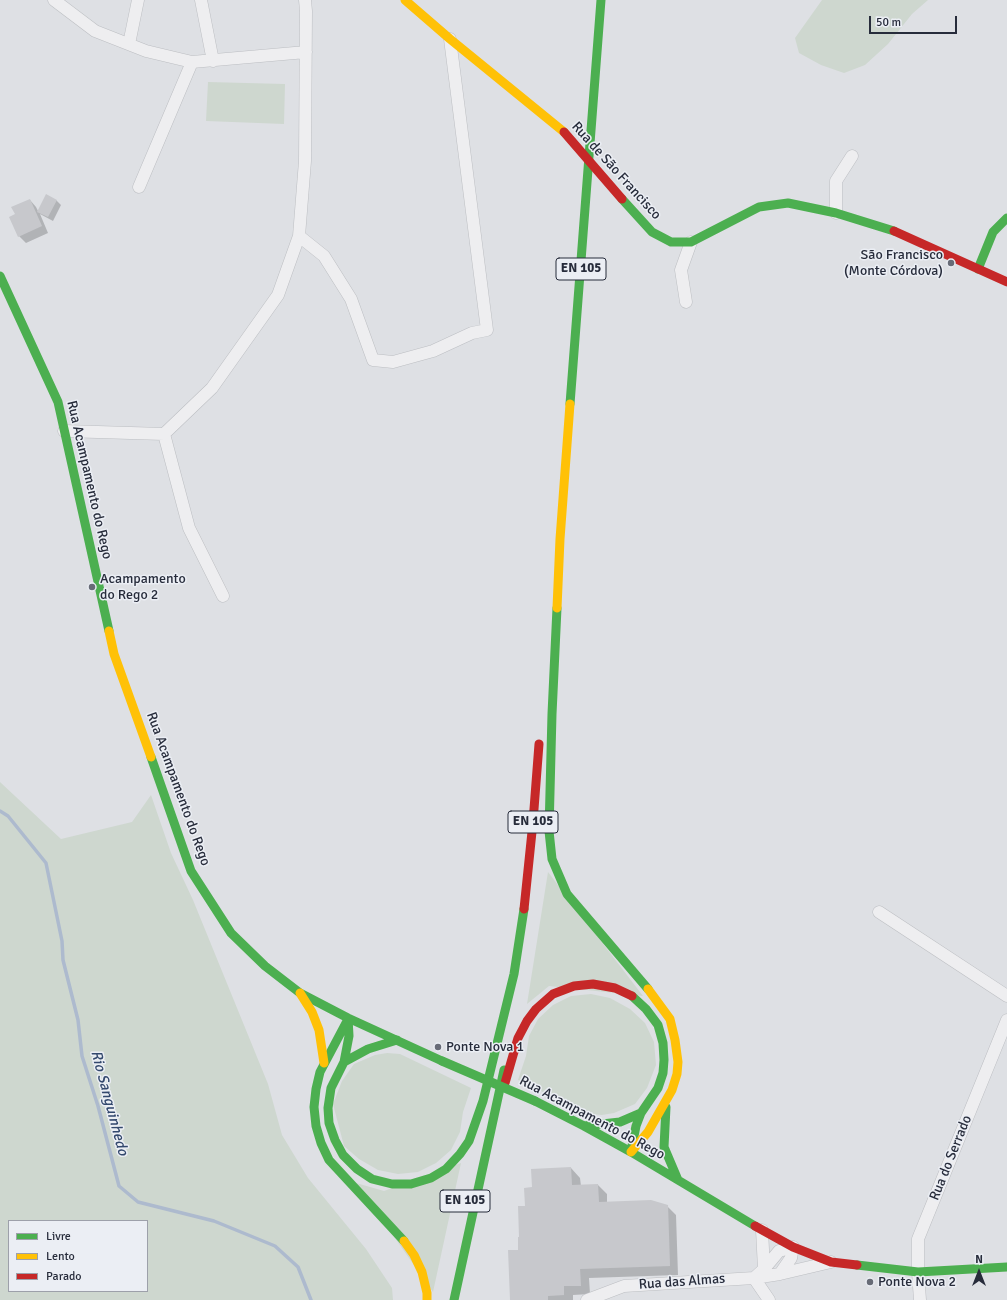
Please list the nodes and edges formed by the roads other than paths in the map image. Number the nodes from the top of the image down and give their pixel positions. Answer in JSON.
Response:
{"nodes":[{"id":1,"x":54,"y":0,"type":"edge"},
{"id":2,"x":138,"y":0,"type":"edge"},
{"id":3,"x":201,"y":0,"type":"edge"},
{"id":4,"x":305,"y":0,"type":"edge"},
{"id":5,"x":405,"y":0,"type":"edge"},
{"id":6,"x":602,"y":0,"type":"edge"},
{"id":7,"x":450,"y":39,"type":"junction"},
{"id":8,"x":129,"y":44,"type":"junction"},
{"id":9,"x":306,"y":52,"type":"junction"},
{"id":10,"x":212,"y":61,"type":"junction"},
{"id":11,"x":192,"y":62,"type":"junction"},
{"id":12,"x":852,"y":156,"type":"dead end"},
{"id":13,"x":139,"y":187,"type":"dead end"},
{"id":14,"x":836,"y":213,"type":"junction"},
{"id":15,"x":1007,"y":218,"type":"edge"},
{"id":16,"x":299,"y":236,"type":"junction"},
{"id":17,"x":691,"y":242,"type":"junction"},
{"id":18,"x":978,"y":269,"type":"junction"},
{"id":19,"x":0,"y":276,"type":"edge"},
{"id":20,"x":1007,"y":282,"type":"edge"},
{"id":21,"x":686,"y":302,"type":"dead end"},
{"id":22,"x":64,"y":431,"type":"junction"},
{"id":23,"x":164,"y":434,"type":"junction"},
{"id":24,"x":560,"y":539,"type":"junction"},
{"id":25,"x":223,"y":596,"type":"dead end"},
{"id":26,"x":544,"y":691,"type":"dead end"},
{"id":27,"x":552,"y":714,"type":"junction"},
{"id":28,"x":540,"y":737,"type":"dead end"},
{"id":29,"x":540,"y":840,"type":"dead end"},
{"id":30,"x":536,"y":886,"type":"dead end"},
{"id":31,"x":878,"y":912,"type":"dead end"},
{"id":32,"x":528,"y":945,"type":"dead end"},
{"id":33,"x":300,"y":993,"type":"junction"},
{"id":34,"x":1007,"y":996,"type":"edge"},
{"id":35,"x":348,"y":1018,"type":"junction"},
{"id":36,"x":1007,"y":1020,"type":"edge"},
{"id":37,"x":512,"y":1028,"type":"dead end"},
{"id":38,"x":396,"y":1040,"type":"junction"},
{"id":39,"x":344,"y":1062,"type":"junction"},
{"id":40,"x":324,"y":1063,"type":"junction"},
{"id":41,"x":667,"y":1100,"type":"junction"},
{"id":42,"x":483,"y":1101,"type":"junction"},
{"id":43,"x":641,"y":1113,"type":"junction"},
{"id":44,"x":584,"y":1126,"type":"junction"},
{"id":45,"x":490,"y":1134,"type":"junction"},
{"id":46,"x":478,"y":1144,"type":"dead end"},
{"id":47,"x":631,"y":1152,"type":"junction"},
{"id":48,"x":678,"y":1180,"type":"junction"},
{"id":49,"x":762,"y":1230,"type":"junction"},
{"id":50,"x":793,"y":1247,"type":"junction"},
{"id":51,"x":831,"y":1262,"type":"junction"},
{"id":52,"x":1007,"y":1267,"type":"edge"},
{"id":53,"x":764,"y":1269,"type":"junction"},
{"id":54,"x":918,"y":1272,"type":"junction"},
{"id":55,"x":780,"y":1274,"type":"junction"},
{"id":56,"x":754,"y":1278,"type":"junction"},
{"id":57,"x":428,"y":1300,"type":"edge"},
{"id":58,"x":454,"y":1300,"type":"edge"},
{"id":59,"x":587,"y":1300,"type":"edge"},
{"id":60,"x":769,"y":1300,"type":"edge"},
{"id":61,"x":920,"y":1300,"type":"edge"}],
"edges":[{"from":1,"to":8,"type":"street"},
{"from":2,"to":8,"type":"street"},
{"from":3,"to":10,"type":"street"},
{"from":4,"to":9,"type":"street"},
{"from":5,"to":7,"type":"main road","name":"Rua de São Francisco"},
{"from":6,"to":24,"type":"main road","number":"EN 105"},
{"from":7,"to":16,"type":"street"},
{"from":7,"to":17,"type":"main road","name":"Rua de São Francisco","bridge":true},
{"from":8,"to":11,"type":"street"},
{"from":9,"to":10,"type":"street"},
{"from":9,"to":16,"type":"street"},
{"from":10,"to":11,"type":"street"},
{"from":11,"to":13,"type":"street"},
{"from":12,"to":14,"type":"street"},
{"from":14,"to":17,"type":"main road","name":"Rua de São Francisco"},
{"from":14,"to":18,"type":"main road","name":"Rua de São Francisco"},
{"from":15,"to":18,"type":"main road"},
{"from":16,"to":23,"type":"street"},
{"from":17,"to":21,"type":"street"},
{"from":18,"to":20,"type":"main road","name":"Rua de São Francisco"},
{"from":19,"to":22,"type":"main road","name":"Rua Acampamento do Rego"},
{"from":22,"to":23,"type":"street"},
{"from":22,"to":33,"type":"main road","name":"Rua Acampamento do Rego"},
{"from":23,"to":25,"type":"street"},
{"from":24,"to":26,"type":"main road","number":"EN 105"},
{"from":24,"to":27,"type":"main road","number":"EN 105"},
{"from":27,"to":29,"type":"main road","number":"EN 105"},
{"from":27,"to":41,"type":"main road"},
{"from":28,"to":42,"type":"main road","number":"EN 105"},
{"from":30,"to":32,"type":"main road"},
{"from":31,"to":34,"type":"street"},
{"from":33,"to":35,"type":"main road","name":"Rua Acampamento do Rego"},
{"from":33,"to":40,"type":"main road"},
{"from":35,"to":38,"type":"main road","name":"Rua Acampamento do Rego"},
{"from":35,"to":39,"type":"main road"},
{"from":35,"to":40,"type":"main road"},
{"from":36,"to":54,"type":"street","name":"Rua do Serrado"},
{"from":37,"to":45,"type":"main road","number":"EN 105"},
{"from":38,"to":39,"type":"main road"},
{"from":38,"to":44,"type":"main road","name":"Rua Acampamento do Rego","bridge":true},
{"from":39,"to":42,"type":"main road"},
{"from":40,"to":57,"type":"main road"},
{"from":41,"to":47,"type":"main road"},
{"from":41,"to":48,"type":"main road"},
{"from":42,"to":46,"type":"main road","number":"EN 105"},
{"from":43,"to":44,"type":"main road"},
{"from":43,"to":45,"type":"main road"},
{"from":43,"to":47,"type":"main road"},
{"from":44,"to":47,"type":"main road","name":"Rua Acampamento do Rego"},
{"from":45,"to":58,"type":"main road","number":"EN 105"},
{"from":47,"to":48,"type":"main road","name":"Rua Acampamento do Rego"},
{"from":48,"to":49,"type":"main road","name":"Rua Acampamento do Rego"},
{"from":49,"to":50,"type":"main road","name":"Rua Acampamento do Rego"},
{"from":49,"to":53,"type":"street"},
{"from":50,"to":51,"type":"main road","name":"Rua Acampamento do Rego"},
{"from":50,"to":53,"type":"street"},
{"from":50,"to":55,"type":"street"},
{"from":51,"to":54,"type":"main road","name":"Rua Acampamento do Rego"},
{"from":51,"to":55,"type":"street","name":"Rua das Almas"},
{"from":52,"to":54,"type":"main road","name":"Rua Acampamento do Rego"},
{"from":53,"to":56,"type":"street"},
{"from":54,"to":61,"type":"street","name":"Rua do Serrado"},
{"from":55,"to":56,"type":"street","name":"Rua das Almas"},
{"from":56,"to":59,"type":"street","name":"Rua das Almas"},
{"from":56,"to":60,"type":"street"}]}
